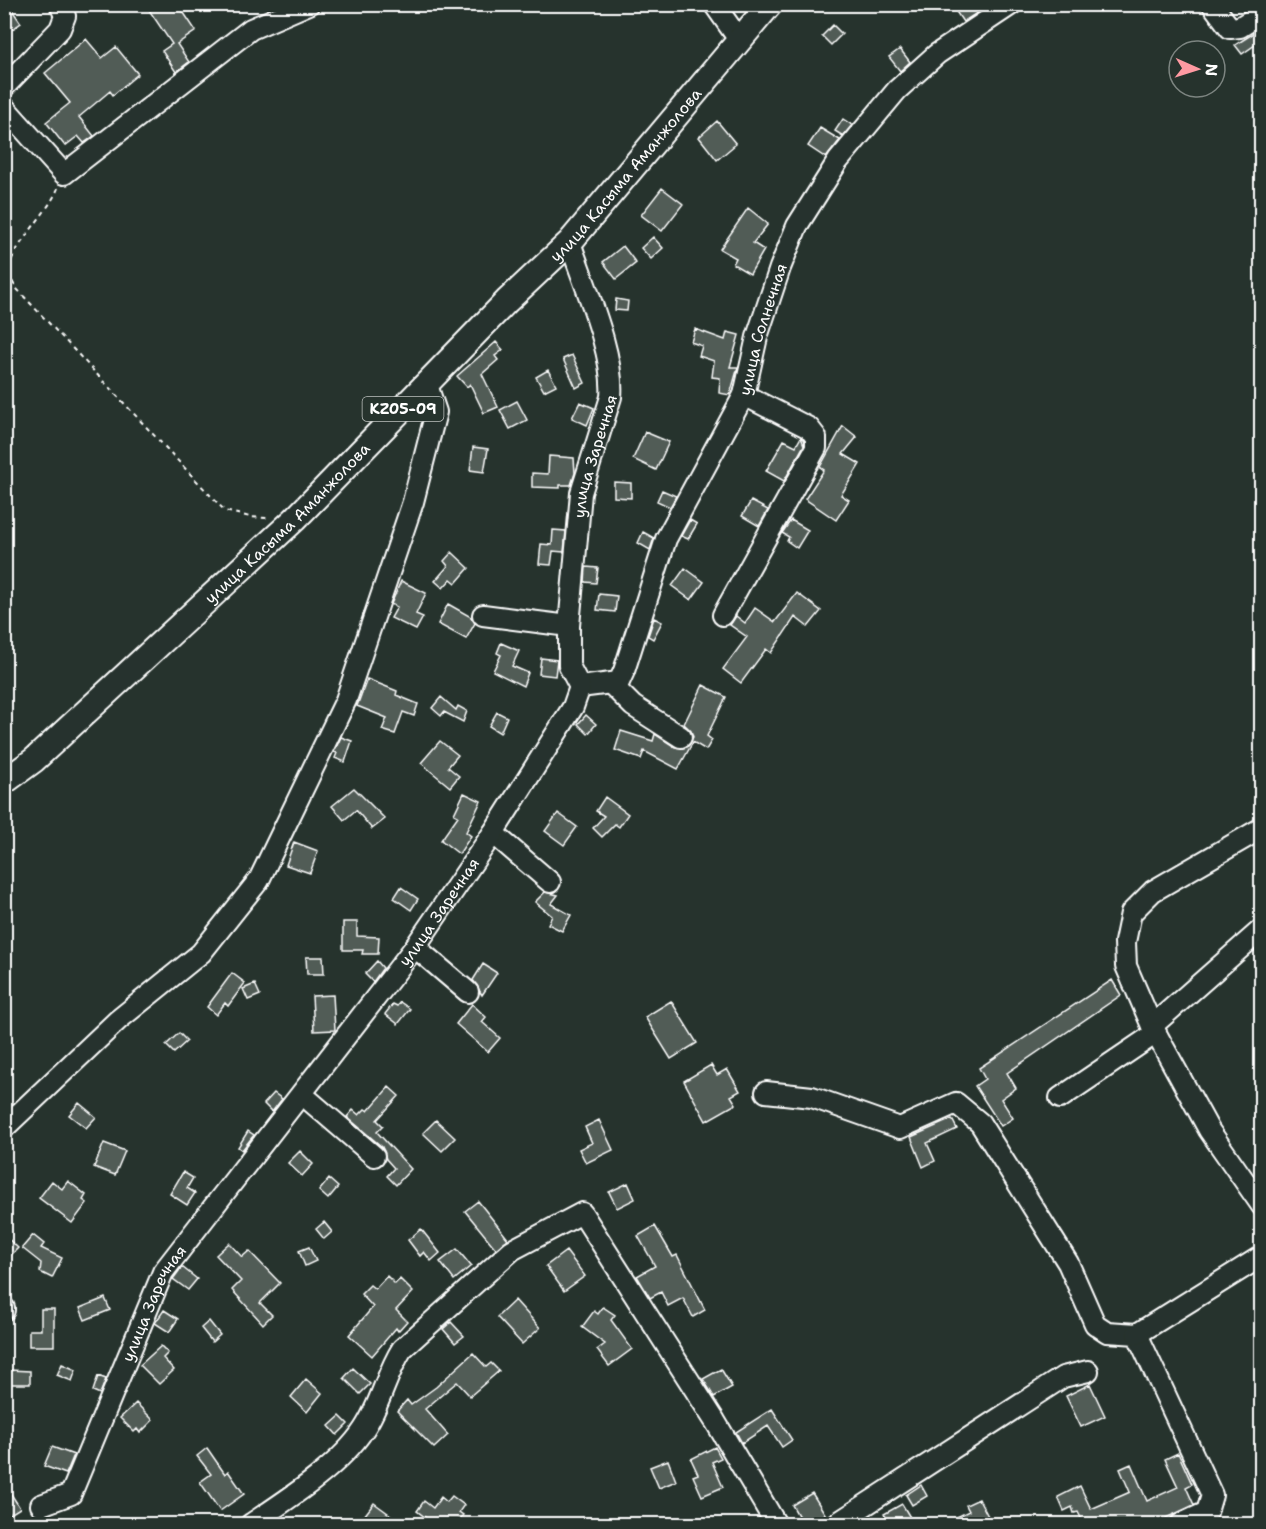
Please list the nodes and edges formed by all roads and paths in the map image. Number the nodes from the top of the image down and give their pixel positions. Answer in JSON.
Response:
{"nodes":[{"id":1,"x":60,"y":4,"type":"edge"},
{"id":2,"x":309,"y":4,"type":"edge"},
{"id":3,"x":714,"y":4,"type":"edge"},
{"id":4,"x":770,"y":4,"type":"edge"},
{"id":5,"x":1012,"y":4,"type":"edge"},
{"id":6,"x":1212,"y":4,"type":"edge"},
{"id":7,"x":1262,"y":13,"type":"edge"},
{"id":8,"x":740,"y":40,"type":"junction"},
{"id":9,"x":4,"y":87,"type":"edge"},
{"id":10,"x":4,"y":107,"type":"edge"},
{"id":11,"x":64,"y":174,"type":"junction"},
{"id":12,"x":570,"y":243,"type":"junction"},
{"id":13,"x":427,"y":385,"type":"junction"},
{"id":14,"x":744,"y":396,"type":"junction"},
{"id":15,"x":295,"y":519,"type":"junction"},
{"id":16,"x":483,"y":615,"type":"dead end"},
{"id":17,"x":723,"y":615,"type":"dead end"},
{"id":18,"x":569,"y":626,"type":"junction"},
{"id":19,"x":612,"y":684,"type":"junction"},
{"id":20,"x":580,"y":687,"type":"junction"},
{"id":21,"x":681,"y":737,"type":"dead end"},
{"id":22,"x":4,"y":782,"type":"edge"},
{"id":23,"x":1262,"y":828,"type":"edge"},
{"id":24,"x":493,"y":834,"type":"junction"},
{"id":25,"x":550,"y":882,"type":"dead end"},
{"id":26,"x":1262,"y":929,"type":"edge"},
{"id":27,"x":416,"y":947,"type":"junction"},
{"id":28,"x":468,"y":992,"type":"dead end"},
{"id":29,"x":1154,"y":1029,"type":"junction"},
{"id":30,"x":766,"y":1092,"type":"dead end"},
{"id":31,"x":303,"y":1095,"type":"junction"},
{"id":32,"x":1060,"y":1098,"type":"dead end"},
{"id":33,"x":4,"y":1128,"type":"edge"},
{"id":34,"x":374,"y":1156,"type":"dead end"},
{"id":35,"x":1262,"y":1206,"type":"edge"},
{"id":36,"x":1262,"y":1256,"type":"edge"},
{"id":37,"x":1137,"y":1334,"type":"junction"},
{"id":38,"x":1088,"y":1371,"type":"dead end"},
{"id":39,"x":41,"y":1505,"type":"dead end"},
{"id":40,"x":251,"y":1524,"type":"edge"},
{"id":41,"x":776,"y":1524,"type":"edge"},
{"id":42,"x":836,"y":1524,"type":"edge"},
{"id":43,"x":1181,"y":1524,"type":"edge"}],
"edges":[{"from":1,"to":9,"type":"street"},
{"from":2,"to":11,"type":"street"},
{"from":3,"to":8,"type":"street"},
{"from":4,"to":8,"type":"main road","name":"улица Касыма Аманжолова","number":"KZ05-09"},
{"from":5,"to":14,"type":"street","name":"улица Солнечная"},
{"from":6,"to":7,"type":"street"},
{"from":8,"to":12,"type":"main road","name":"улица Касыма Аманжолова","number":"KZ05-09"},
{"from":10,"to":11,"type":"street"},
{"from":11,"to":15,"type":"path"},
{"from":12,"to":13,"type":"main road","name":"улица Касыма Аманжолова","number":"KZ05-09"},
{"from":12,"to":18,"type":"street","name":"улица Заречная"},
{"from":13,"to":15,"type":"main road","name":"улица Касыма Аманжолова","number":"KZ05-09"},
{"from":13,"to":33,"type":"street"},
{"from":14,"to":17,"type":"street"},
{"from":14,"to":19,"type":"street","name":"улица Солнечная"},
{"from":15,"to":22,"type":"main road","name":"улица Касыма Аманжолова","number":"KZ05-09"},
{"from":16,"to":18,"type":"street"},
{"from":18,"to":20,"type":"street","name":"улица Заречная"},
{"from":19,"to":20,"type":"street"},
{"from":19,"to":21,"type":"street"},
{"from":20,"to":24,"type":"street","name":"улица Заречная"},
{"from":23,"to":29,"type":"street"},
{"from":24,"to":25,"type":"street"},
{"from":24,"to":27,"type":"street","name":"улица Заречная"},
{"from":26,"to":29,"type":"street"},
{"from":27,"to":28,"type":"street"},
{"from":27,"to":31,"type":"street","name":"улица Заречная"},
{"from":29,"to":32,"type":"street"},
{"from":29,"to":35,"type":"street"},
{"from":30,"to":37,"type":"street"},
{"from":31,"to":34,"type":"street"},
{"from":31,"to":39,"type":"street","name":"улица Заречная"},
{"from":36,"to":37,"type":"street"},
{"from":37,"to":43,"type":"street"},
{"from":38,"to":42,"type":"street"},
{"from":40,"to":41,"type":"street"}]}
